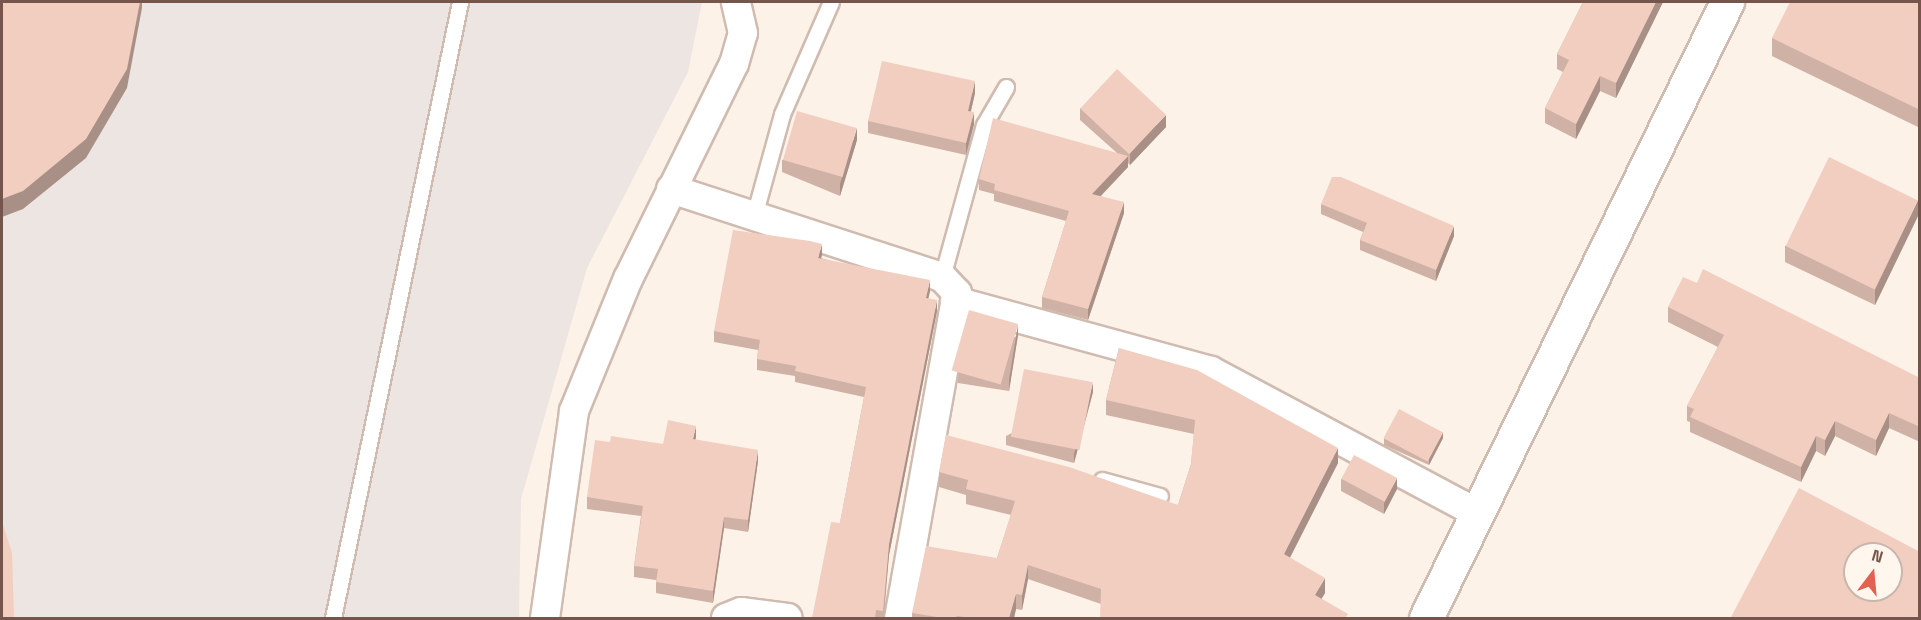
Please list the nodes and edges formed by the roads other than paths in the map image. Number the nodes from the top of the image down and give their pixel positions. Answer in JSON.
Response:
{"nodes":[{"id":1,"x":460,"y":2,"type":"edge"},
{"id":2,"x":735,"y":2,"type":"edge"},
{"id":3,"x":831,"y":2,"type":"edge"},
{"id":4,"x":1727,"y":2,"type":"edge"},
{"id":5,"x":1006,"y":87,"type":"dead end"},
{"id":6,"x":671,"y":189,"type":"junction"},
{"id":7,"x":754,"y":216,"type":"junction"},
{"id":8,"x":949,"y":289,"type":"junction"},
{"id":9,"x":1080,"y":474,"type":"edge"},
{"id":10,"x":1161,"y":496,"type":"edge"},
{"id":11,"x":1477,"y":513,"type":"junction"},
{"id":12,"x":333,"y":618,"type":"edge"},
{"id":13,"x":545,"y":618,"type":"edge"},
{"id":14,"x":726,"y":618,"type":"edge"},
{"id":15,"x":788,"y":618,"type":"edge"},
{"id":16,"x":899,"y":618,"type":"edge"},
{"id":17,"x":1426,"y":618,"type":"edge"}],
"edges":[{"from":1,"to":12,"type":"lane"},
{"from":2,"to":6,"type":"street"},
{"from":3,"to":7,"type":"lane"},
{"from":4,"to":11,"type":"street"},
{"from":5,"to":8,"type":"lane"},
{"from":6,"to":7,"type":"street"},
{"from":6,"to":13,"type":"street"},
{"from":7,"to":8,"type":"street"},
{"from":8,"to":11,"type":"street"},
{"from":8,"to":16,"type":"street"},
{"from":9,"to":10,"type":"lane"},
{"from":11,"to":17,"type":"street"},
{"from":14,"to":15,"type":"street"}]}
